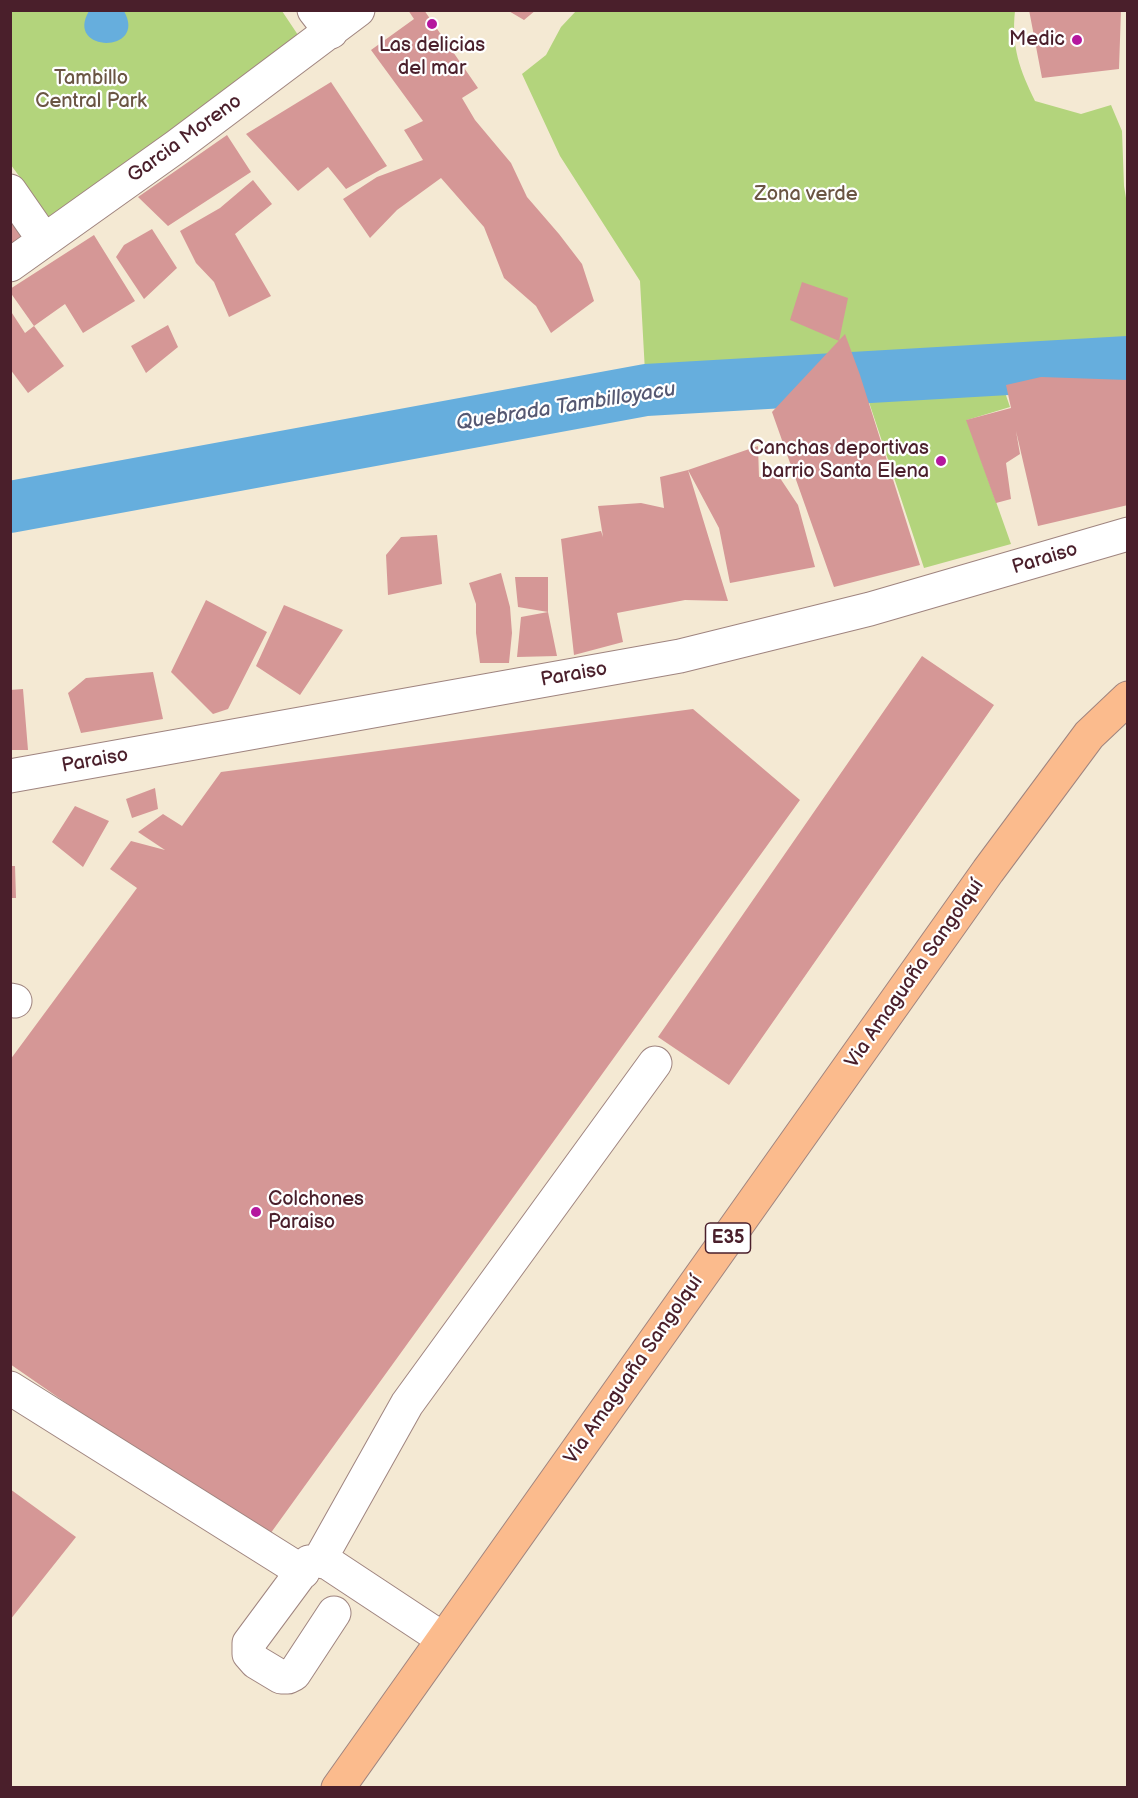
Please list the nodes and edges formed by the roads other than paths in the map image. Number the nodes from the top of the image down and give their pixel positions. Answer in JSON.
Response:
{"nodes":[{"id":1,"x":358,"y":10,"type":"edge"},
{"id":2,"x":323,"y":21,"type":"edge"},
{"id":3,"x":10,"y":190,"type":"edge"},
{"id":4,"x":44,"y":240,"type":"junction"},
{"id":5,"x":10,"y":265,"type":"edge"},
{"id":6,"x":1128,"y":534,"type":"edge"},
{"id":7,"x":1128,"y":698,"type":"edge"},
{"id":8,"x":10,"y":776,"type":"edge"},
{"id":9,"x":655,"y":1063,"type":"dead end"},
{"id":10,"x":10,"y":1388,"type":"edge"},
{"id":11,"x":311,"y":1566,"type":"junction"},
{"id":12,"x":334,"y":1613,"type":"dead end"},
{"id":13,"x":443,"y":1639,"type":"junction"},
{"id":14,"x":338,"y":1788,"type":"edge"}],
"edges":[{"from":1,"to":2,"type":"street","name":"Garcia Moreno"},
{"from":2,"to":4,"type":"street","name":"Garcia Moreno"},
{"from":3,"to":4,"type":"street"},
{"from":4,"to":5,"type":"street","name":"Garcia Moreno"},
{"from":6,"to":8,"type":"street","name":"Paraiso"},
{"from":7,"to":13,"type":"highway","name":"Via Amaguaña Sangolquí","number":"E35"},
{"from":9,"to":11,"type":"street"},
{"from":10,"to":11,"type":"street"},
{"from":11,"to":12,"type":"street"},
{"from":11,"to":13,"type":"street"},
{"from":13,"to":14,"type":"highway","name":"Via Amaguaña Sangolquí","number":"E35"}]}
